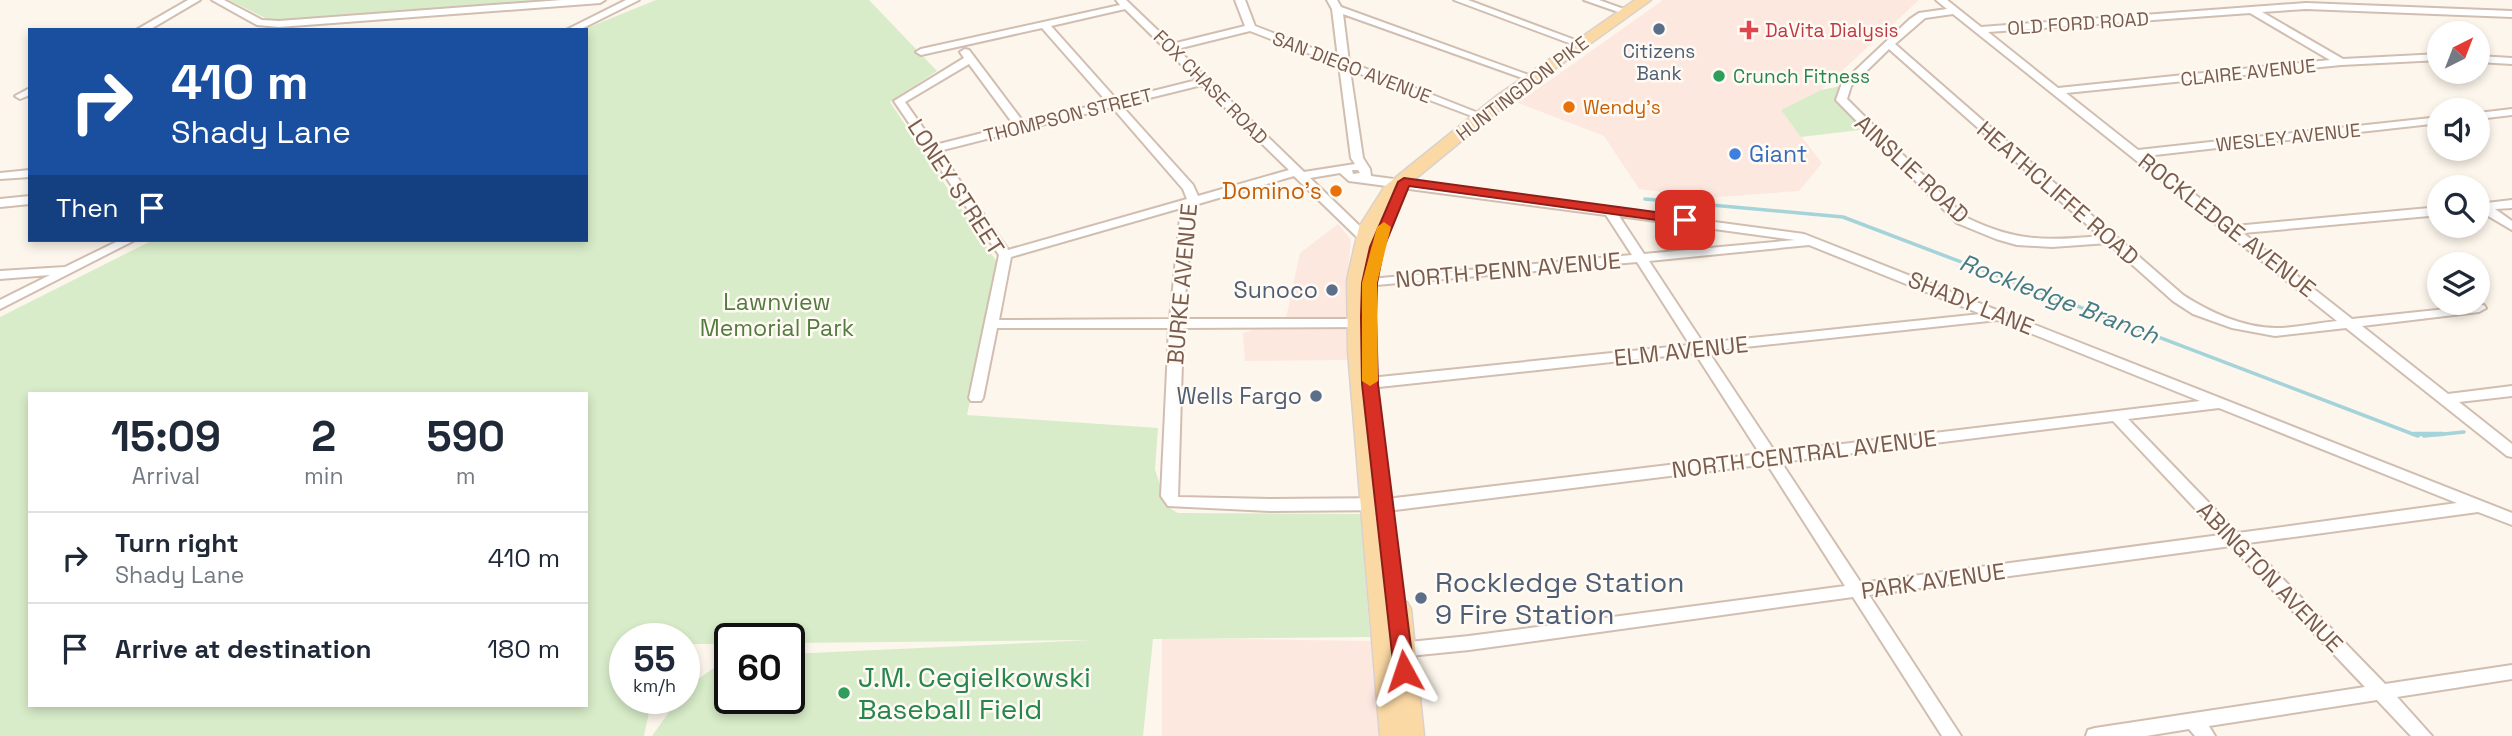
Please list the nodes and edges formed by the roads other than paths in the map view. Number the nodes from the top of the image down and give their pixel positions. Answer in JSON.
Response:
{"nodes":[{"id":1,"x":195,"y":0,"type":"edge"},
{"id":2,"x":217,"y":0,"type":"edge"},
{"id":3,"x":602,"y":0,"type":"edge"},
{"id":4,"x":634,"y":0,"type":"edge"},
{"id":5,"x":646,"y":0,"type":"edge"},
{"id":6,"x":1240,"y":0,"type":"edge"},
{"id":7,"x":1459,"y":0,"type":"edge"},
{"id":8,"x":1589,"y":0,"type":"edge"},
{"id":9,"x":1644,"y":0,"type":"edge"},
{"id":10,"x":1941,"y":0,"type":"edge"},
{"id":11,"x":2343,"y":0,"type":"edge"},
{"id":12,"x":1124,"y":3,"type":"edge"},
{"id":13,"x":1335,"y":4,"type":"edge"},
{"id":14,"x":2352,"y":7,"type":"junction"},
{"id":15,"x":617,"y":9,"type":"junction"},
{"id":16,"x":1955,"y":11,"type":"junction"},
{"id":17,"x":2253,"y":11,"type":"junction"},
{"id":18,"x":1627,"y":12,"type":"junction"},
{"id":19,"x":2512,"y":14,"type":"edge"},
{"id":20,"x":1044,"y":24,"type":"junction"},
{"id":21,"x":145,"y":28,"type":"edge"},
{"id":22,"x":575,"y":28,"type":"edge"},
{"id":23,"x":1251,"y":28,"type":"junction"},
{"id":24,"x":1980,"y":30,"type":"junction"},
{"id":25,"x":959,"y":44,"type":"junction"},
{"id":26,"x":1581,"y":44,"type":"junction"},
{"id":27,"x":1889,"y":44,"type":"junction"},
{"id":28,"x":1172,"y":47,"type":"junction"},
{"id":29,"x":921,"y":52,"type":"dead end"},
{"id":30,"x":2427,"y":58,"type":"edge"},
{"id":31,"x":970,"y":59,"type":"junction"},
{"id":32,"x":2490,"y":60,"type":"edge"},
{"id":33,"x":2512,"y":61,"type":"edge"},
{"id":34,"x":1343,"y":62,"type":"junction"},
{"id":35,"x":2341,"y":62,"type":"junction"},
{"id":36,"x":1532,"y":78,"type":"junction"},
{"id":37,"x":1205,"y":80,"type":"junction"},
{"id":38,"x":2056,"y":91,"type":"junction"},
{"id":39,"x":1114,"y":103,"type":"junction"},
{"id":40,"x":2512,"y":112,"type":"edge"},
{"id":41,"x":2490,"y":115,"type":"edge"},
{"id":42,"x":1481,"y":116,"type":"junction"},
{"id":43,"x":2427,"y":121,"type":"edge"},
{"id":44,"x":1021,"y":127,"type":"junction"},
{"id":45,"x":932,"y":149,"type":"junction"},
{"id":46,"x":2136,"y":154,"type":"junction"},
{"id":47,"x":28,"y":173,"type":"edge"},
{"id":48,"x":1357,"y":173,"type":"junction"},
{"id":49,"x":1298,"y":174,"type":"junction"},
{"id":50,"x":0,"y":176,"type":"edge"},
{"id":51,"x":1393,"y":181,"type":"junction"},
{"id":52,"x":28,"y":200,"type":"edge"},
{"id":53,"x":1194,"y":201,"type":"junction"},
{"id":54,"x":0,"y":204,"type":"edge"},
{"id":55,"x":2512,"y":204,"type":"edge"},
{"id":56,"x":2490,"y":206,"type":"edge"},
{"id":57,"x":1609,"y":210,"type":"junction"},
{"id":58,"x":2427,"y":212,"type":"edge"},
{"id":59,"x":2490,"y":213,"type":"edge"},
{"id":60,"x":2512,"y":226,"type":"edge"},
{"id":61,"x":2235,"y":230,"type":"junction"},
{"id":62,"x":1365,"y":238,"type":"junction"},
{"id":63,"x":2111,"y":239,"type":"junction"},
{"id":64,"x":125,"y":242,"type":"edge"},
{"id":65,"x":1815,"y":242,"type":"junction"},
{"id":66,"x":1006,"y":256,"type":"junction"},
{"id":67,"x":1641,"y":258,"type":"junction"},
{"id":68,"x":70,"y":269,"type":"junction"},
{"id":69,"x":0,"y":275,"type":"edge"},
{"id":70,"x":1370,"y":283,"type":"junction"},
{"id":71,"x":0,"y":304,"type":"edge"},
{"id":72,"x":2427,"y":314,"type":"edge"},
{"id":73,"x":2001,"y":316,"type":"junction"},
{"id":74,"x":1362,"y":322,"type":"junction"},
{"id":75,"x":1176,"y":323,"type":"junction"},
{"id":76,"x":990,"y":324,"type":"junction"},
{"id":77,"x":2351,"y":324,"type":"junction"},
{"id":78,"x":1700,"y":350,"type":"junction"},
{"id":79,"x":1365,"y":384,"type":"junction"},
{"id":80,"x":2512,"y":391,"type":"edge"},
{"id":81,"x":976,"y":398,"type":"dead end"},
{"id":82,"x":2447,"y":399,"type":"junction"},
{"id":83,"x":2223,"y":403,"type":"junction"},
{"id":84,"x":2117,"y":417,"type":"junction"},
{"id":85,"x":2512,"y":452,"type":"edge"},
{"id":86,"x":1772,"y":458,"type":"junction"},
{"id":87,"x":1185,"y":504,"type":"joint"},
{"id":88,"x":1378,"y":504,"type":"junction"},
{"id":89,"x":2479,"y":506,"type":"junction"},
{"id":90,"x":2512,"y":519,"type":"edge"},
{"id":91,"x":2235,"y":541,"type":"junction"},
{"id":92,"x":1858,"y":591,"type":"junction"},
{"id":93,"x":1394,"y":650,"type":"junction"},
{"id":94,"x":2512,"y":672,"type":"edge"},
{"id":95,"x":2381,"y":692,"type":"junction"},
{"id":96,"x":2193,"y":721,"type":"junction"},
{"id":97,"x":1394,"y":736,"type":"edge"},
{"id":98,"x":1410,"y":736,"type":"edge"},
{"id":99,"x":1952,"y":736,"type":"edge"},
{"id":100,"x":2095,"y":736,"type":"edge"},
{"id":101,"x":2206,"y":736,"type":"edge"},
{"id":102,"x":2423,"y":736,"type":"edge"}],
"edges":[{"from":1,"to":21,"type":"street"},
{"from":2,"to":3,"type":"street"},
{"from":3,"to":15,"type":"street"},
{"from":4,"to":15,"type":"street"},
{"from":5,"to":15,"type":"street"},
{"from":6,"to":23,"type":"street","name":"SAN DIEGO AVENUE"},
{"from":7,"to":26,"type":"street"},
{"from":8,"to":18,"type":"street"},
{"from":9,"to":18,"type":"main road","name":"HUNTINGDON PIKE"},
{"from":10,"to":16,"type":"street","name":"ROCKLEDGE AVENUE"},
{"from":11,"to":14,"type":"street"},
{"from":12,"to":20,"type":"street"},
{"from":12,"to":28,"type":"street","name":"FOX CHASE ROAD"},
{"from":13,"to":34,"type":"street"},
{"from":13,"to":36,"type":"street"},
{"from":14,"to":17,"type":"street","name":"OLD FORD ROAD"},
{"from":14,"to":19,"type":"street","name":"OLD FORD ROAD"},
{"from":15,"to":22,"type":"street"},
{"from":16,"to":24,"type":"street","name":"ROCKLEDGE AVENUE"},
{"from":16,"to":27,"type":"street"},
{"from":17,"to":24,"type":"street","name":"OLD FORD ROAD"},
{"from":17,"to":35,"type":"street"},
{"from":18,"to":26,"type":"main road","name":"HUNTINGDON PIKE"},
{"from":20,"to":25,"type":"street"},
{"from":20,"to":39,"type":"street","name":"BURKE AVENUE"},
{"from":23,"to":28,"type":"street"},
{"from":23,"to":34,"type":"street","name":"SAN DIEGO AVENUE"},
{"from":24,"to":38,"type":"street","name":"ROCKLEDGE AVENUE"},
{"from":25,"to":29,"type":"street"},
{"from":25,"to":31,"type":"street"},
{"from":26,"to":36,"type":"main road","name":"HUNTINGDON PIKE"},
{"from":27,"to":63,"type":"street","name":"HEATHCLIFFE ROAD"},
{"from":27,"to":63,"type":"street","name":"AINSLIE ROAD"},
{"from":28,"to":37,"type":"street","name":"FOX CHASE ROAD"},
{"from":30,"to":35,"type":"street","name":"CLAIRE AVENUE"},
{"from":31,"to":44,"type":"street"},
{"from":31,"to":45,"type":"street","name":"LONEY STREET"},
{"from":32,"to":33,"type":"street"},
{"from":34,"to":42,"type":"street","name":"SAN DIEGO AVENUE"},
{"from":34,"to":48,"type":"street"},
{"from":35,"to":38,"type":"street","name":"CLAIRE AVENUE"},
{"from":36,"to":42,"type":"main road","name":"HUNTINGDON PIKE"},
{"from":37,"to":39,"type":"street","name":"THOMPSON STREET"},
{"from":37,"to":49,"type":"street","name":"FOX CHASE ROAD"},
{"from":38,"to":46,"type":"street","name":"ROCKLEDGE AVENUE"},
{"from":39,"to":44,"type":"street","name":"THOMPSON STREET"},
{"from":39,"to":53,"type":"street","name":"BURKE AVENUE"},
{"from":40,"to":41,"type":"street"},
{"from":42,"to":51,"type":"main road","name":"HUNTINGDON PIKE"},
{"from":43,"to":46,"type":"street","name":"WESLEY AVENUE"},
{"from":44,"to":45,"type":"street","name":"THOMPSON STREET"},
{"from":45,"to":66,"type":"street","name":"LONEY STREET"},
{"from":46,"to":61,"type":"street","name":"ROCKLEDGE AVENUE"},
{"from":47,"to":50,"type":"street"},
{"from":48,"to":49,"type":"street","name":"SHADY LANE"},
{"from":48,"to":51,"type":"street","name":"SHADY LANE"},
{"from":49,"to":53,"type":"street"},
{"from":49,"to":62,"type":"street","name":"FOX CHASE ROAD"},
{"from":51,"to":57,"type":"street","name":"SHADY LANE"},
{"from":51,"to":62,"type":"main road","name":"HUNTINGDON PIKE"},
{"from":51,"to":70,"type":"main road","name":"HUNTINGDON PIKE"},
{"from":52,"to":54,"type":"street"},
{"from":53,"to":66,"type":"street"},
{"from":53,"to":75,"type":"street","name":"BURKE AVENUE"},
{"from":55,"to":56,"type":"street"},
{"from":57,"to":65,"type":"street","name":"SHADY LANE"},
{"from":57,"to":67,"type":"street"},
{"from":58,"to":61,"type":"street"},
{"from":59,"to":60,"type":"street"},
{"from":61,"to":77,"type":"street","name":"ROCKLEDGE AVENUE"},
{"from":62,"to":74,"type":"main road","name":"HUNTINGDON PIKE"},
{"from":63,"to":77,"type":"street","name":"HEATHCLIFFE ROAD"},
{"from":64,"to":68,"type":"street"},
{"from":65,"to":67,"type":"street","name":"NORTH PENN AVENUE"},
{"from":65,"to":73,"type":"street","name":"SHADY LANE"},
{"from":66,"to":76,"type":"street","name":"LONEY STREET"},
{"from":67,"to":70,"type":"street","name":"NORTH PENN AVENUE"},
{"from":67,"to":78,"type":"street"},
{"from":68,"to":69,"type":"street"},
{"from":68,"to":71,"type":"street"},
{"from":70,"to":74,"type":"main road","name":"HUNTINGDON PIKE"},
{"from":72,"to":77,"type":"street","name":"HEATHCLIFFE ROAD"},
{"from":73,"to":78,"type":"street","name":"ELM AVENUE"},
{"from":73,"to":83,"type":"street","name":"SHADY LANE"},
{"from":74,"to":75,"type":"street"},
{"from":74,"to":79,"type":"main road","name":"HUNTINGDON PIKE"},
{"from":75,"to":76,"type":"street"},
{"from":75,"to":87,"type":"street","name":"BURKE AVENUE"},
{"from":76,"to":81,"type":"street","name":"LONEY STREET"},
{"from":77,"to":82,"type":"street","name":"ROCKLEDGE AVENUE"},
{"from":78,"to":79,"type":"street","name":"ELM AVENUE"},
{"from":78,"to":86,"type":"street"},
{"from":79,"to":88,"type":"main road","name":"HUNTINGDON PIKE"},
{"from":80,"to":82,"type":"street"},
{"from":82,"to":85,"type":"street","name":"ROCKLEDGE AVENUE"},
{"from":83,"to":84,"type":"street","name":"NORTH CENTRAL AVENUE"},
{"from":83,"to":89,"type":"street","name":"SHADY LANE"},
{"from":84,"to":86,"type":"street","name":"NORTH CENTRAL AVENUE"},
{"from":84,"to":91,"type":"street","name":"ABINGTON AVENUE"},
{"from":86,"to":88,"type":"street","name":"NORTH CENTRAL AVENUE"},
{"from":86,"to":92,"type":"street"},
{"from":87,"to":88,"type":"street","name":"NORTH CENTRAL AVENUE"},
{"from":88,"to":93,"type":"main road","name":"HUNTINGDON PIKE"},
{"from":89,"to":90,"type":"street","name":"SHADY LANE"},
{"from":89,"to":91,"type":"street","name":"PARK AVENUE"},
{"from":91,"to":92,"type":"street","name":"PARK AVENUE"},
{"from":91,"to":95,"type":"street","name":"ABINGTON AVENUE"},
{"from":92,"to":93,"type":"street","name":"PARK AVENUE"},
{"from":92,"to":99,"type":"street"},
{"from":93,"to":97,"type":"main road","name":"HUNTINGDON PIKE"},
{"from":93,"to":98,"type":"main road","name":"HUNTINGDON PIKE"},
{"from":94,"to":95,"type":"street"},
{"from":95,"to":96,"type":"street"},
{"from":95,"to":102,"type":"street","name":"ABINGTON AVENUE"},
{"from":96,"to":100,"type":"street"},
{"from":96,"to":101,"type":"street"}]}
